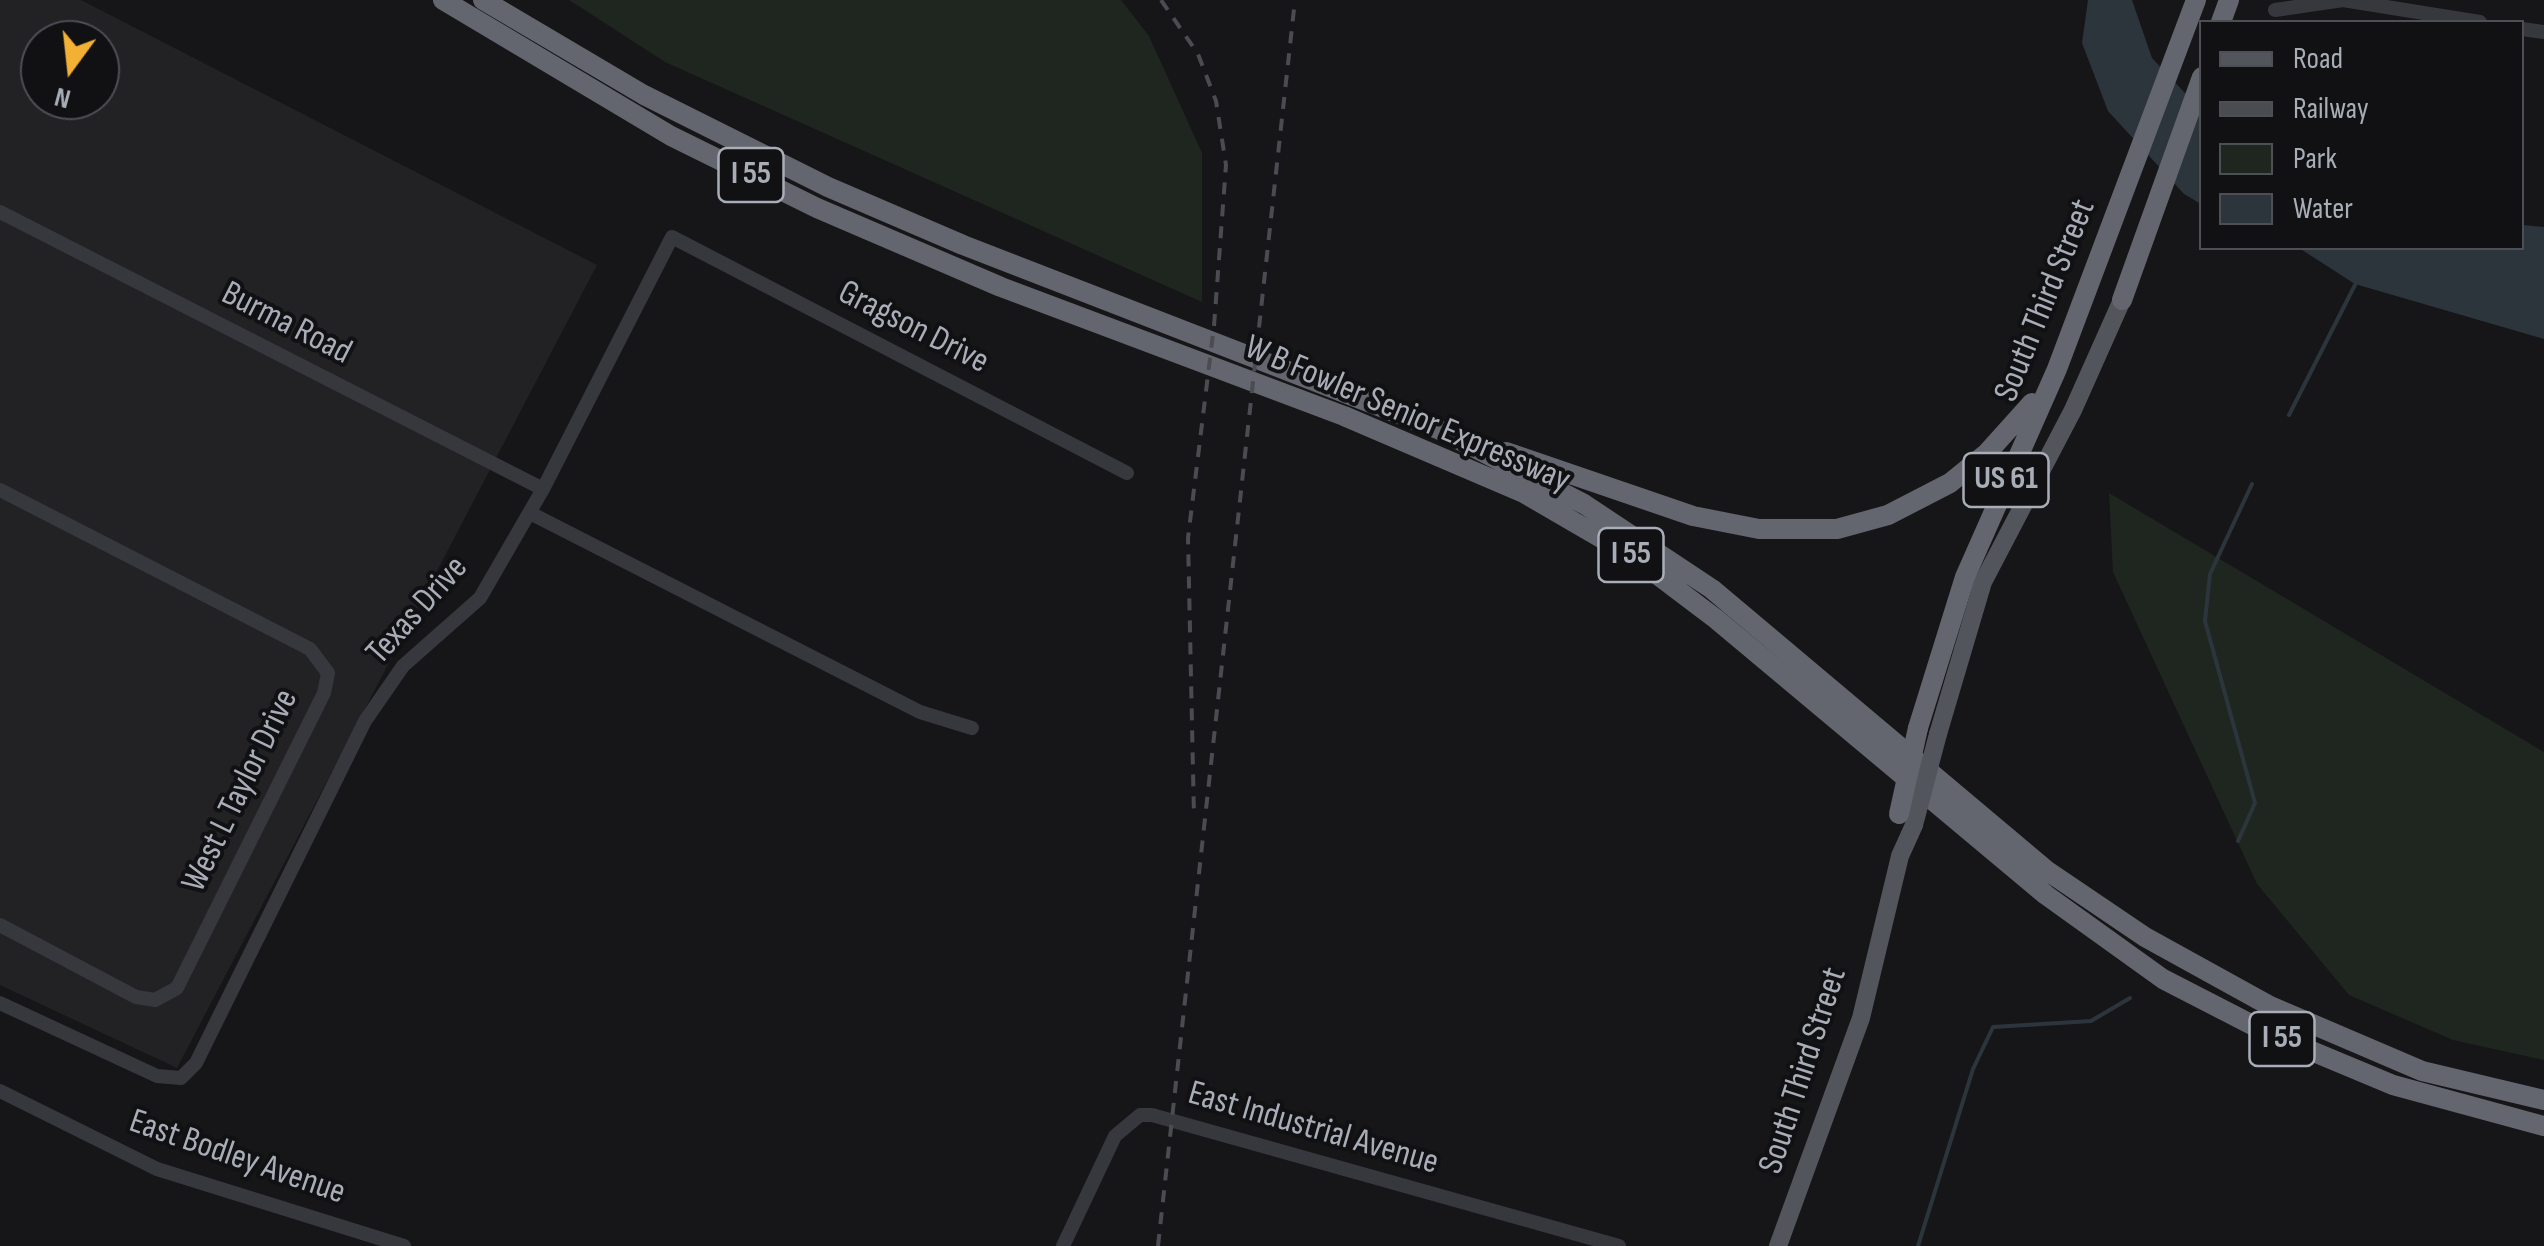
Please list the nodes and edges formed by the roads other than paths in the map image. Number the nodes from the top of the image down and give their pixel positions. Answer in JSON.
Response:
{"nodes":[{"id":1,"x":443,"y":0,"type":"edge"},
{"id":2,"x":483,"y":0,"type":"edge"},
{"id":3,"x":2196,"y":0,"type":"edge"},
{"id":4,"x":2275,"y":10,"type":"dead end"},
{"id":5,"x":2468,"y":20,"type":"edge"},
{"id":6,"x":2199,"y":85,"type":"edge"},
{"id":7,"x":0,"y":212,"type":"edge"},
{"id":8,"x":672,"y":236,"type":"joint"},
{"id":9,"x":2122,"y":300,"type":"joint"},
{"id":10,"x":2057,"y":369,"type":"junction"},
{"id":11,"x":1440,"y":430,"type":"junction"},
{"id":12,"x":1127,"y":472,"type":"dead end"},
{"id":13,"x":544,"y":489,"type":"junction"},
{"id":14,"x":0,"y":490,"type":"edge"},
{"id":15,"x":530,"y":513,"type":"junction"},
{"id":16,"x":972,"y":728,"type":"dead end"},
{"id":17,"x":1928,"y":731,"type":"junction"},
{"id":18,"x":1907,"y":820,"type":"joint"},
{"id":19,"x":0,"y":925,"type":"edge"},
{"id":20,"x":0,"y":1003,"type":"edge"},
{"id":21,"x":0,"y":1092,"type":"edge"},
{"id":22,"x":2544,"y":1100,"type":"edge"},
{"id":23,"x":2544,"y":1126,"type":"edge"},
{"id":24,"x":404,"y":1246,"type":"edge"},
{"id":25,"x":1062,"y":1246,"type":"edge"},
{"id":26,"x":1619,"y":1246,"type":"edge"},
{"id":27,"x":1778,"y":1246,"type":"edge"}],
"edges":[{"from":1,"to":23,"type":"highway","name":"W B Fowler Senior Expressway","number":"I 55"},
{"from":2,"to":11,"type":"highway","name":"W B Fowler Senior Expressway","number":"I 55"},
{"from":3,"to":10,"type":"highway","name":"South Third Street","number":"US 61"},
{"from":4,"to":5,"type":"street"},
{"from":6,"to":9,"type":"highway","name":"South Third Street","number":"US 61"},
{"from":7,"to":13,"type":"street","name":"Burma Road"},
{"from":8,"to":12,"type":"street","name":"Gragson Drive"},
{"from":8,"to":13,"type":"street","name":"Texas Drive"},
{"from":9,"to":17,"type":"main road","name":"South Third Street","number":"US 61"},
{"from":10,"to":11,"type":"highway"},
{"from":10,"to":17,"type":"highway","name":"South Third Street","number":"US 61"},
{"from":11,"to":22,"type":"highway","name":"W B Fowler Senior Expressway","number":"I 55"},
{"from":13,"to":15,"type":"street","name":"Texas Drive"},
{"from":14,"to":19,"type":"street","name":"West L Taylor Drive"},
{"from":15,"to":16,"type":"street"},
{"from":15,"to":20,"type":"street","name":"Texas Drive"},
{"from":17,"to":18,"type":"highway","name":"South Third Street","number":"US 61","bridge":true},
{"from":18,"to":27,"type":"main road","name":"South Third Street","number":"US 61"},
{"from":21,"to":24,"type":"street","name":"East Bodley Avenue"},
{"from":25,"to":26,"type":"street","name":"East Industrial Avenue"}]}
